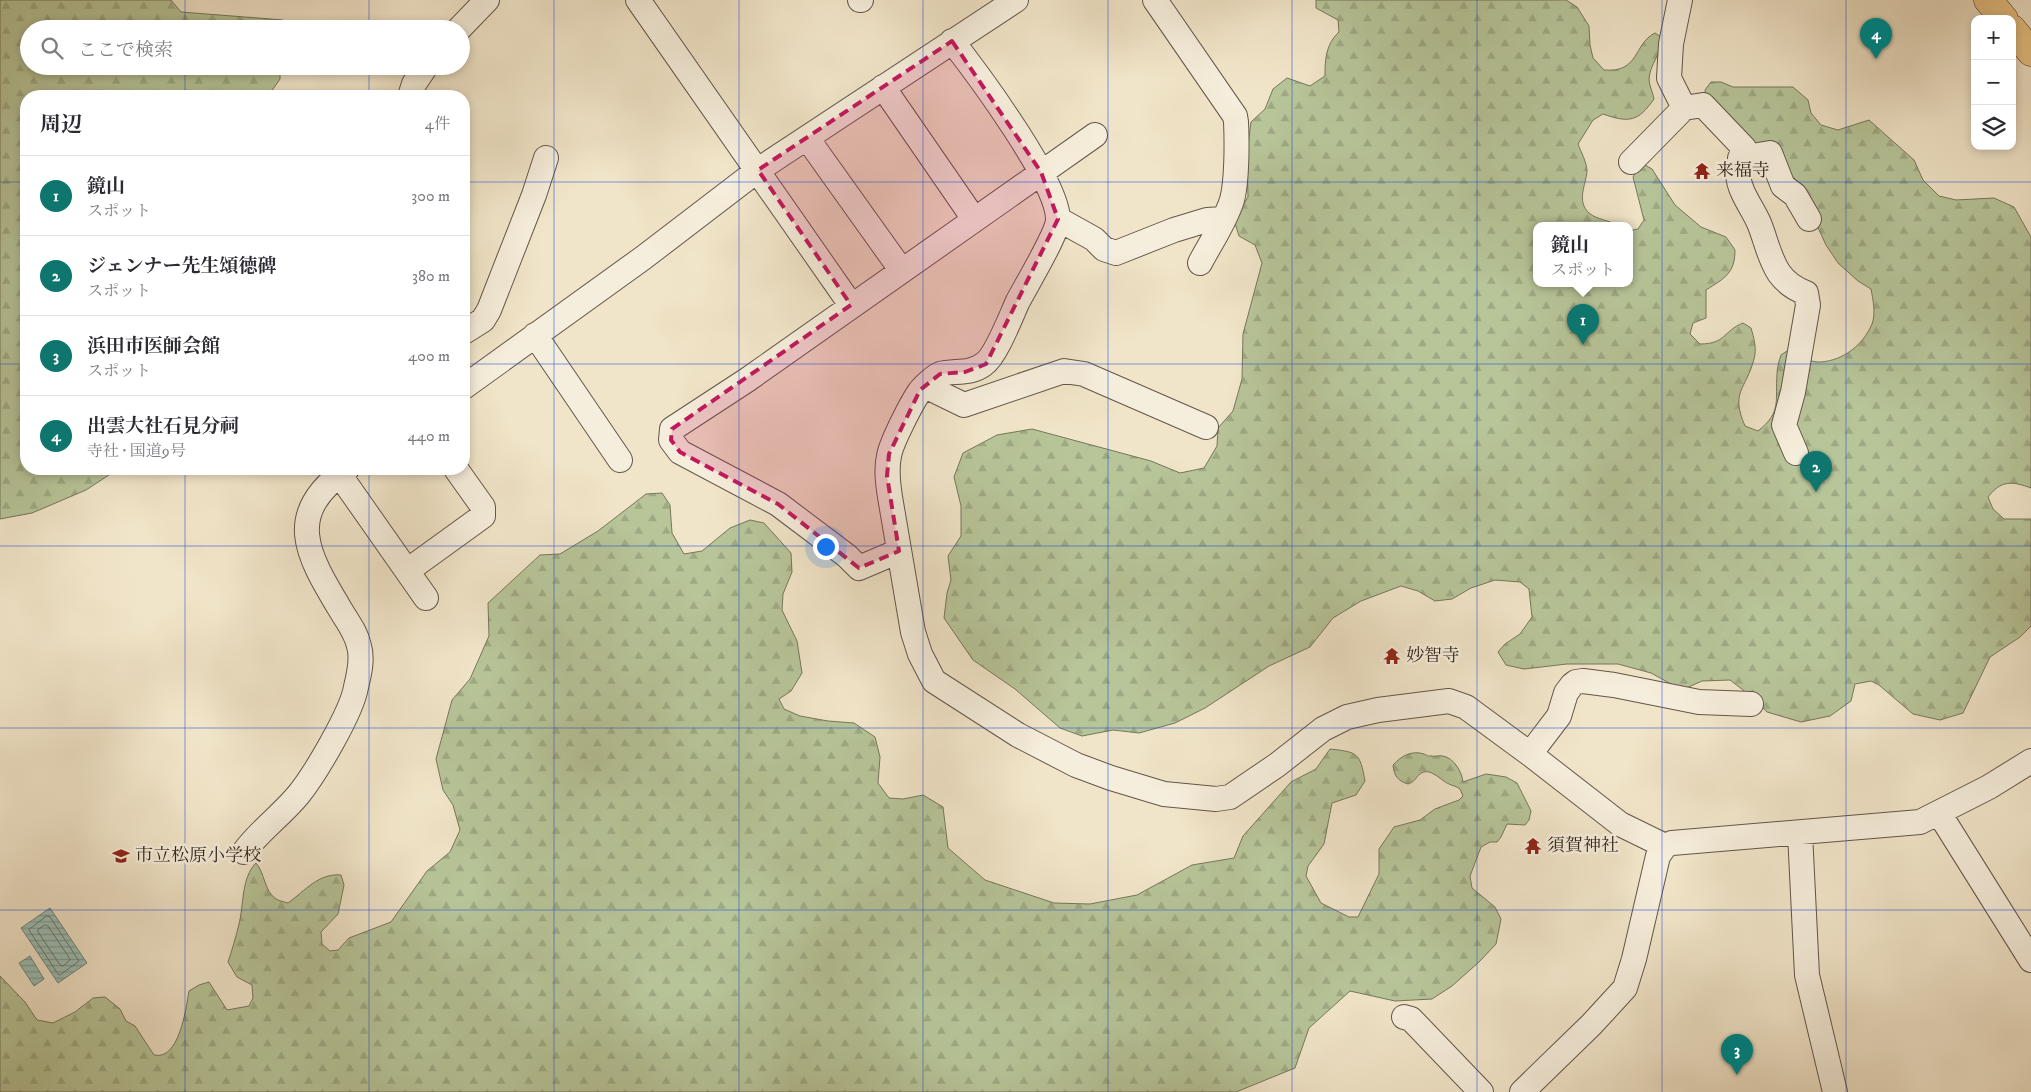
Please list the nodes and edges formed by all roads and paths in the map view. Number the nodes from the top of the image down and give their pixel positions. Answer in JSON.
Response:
{"nodes":[{"id":1,"x":487,"y":0,"type":"edge"},
{"id":2,"x":638,"y":0,"type":"edge"},
{"id":3,"x":1016,"y":0,"type":"edge"},
{"id":4,"x":1155,"y":0,"type":"edge"},
{"id":5,"x":1680,"y":0,"type":"edge"},
{"id":6,"x":1988,"y":0,"type":"edge"},
{"id":7,"x":2001,"y":15,"type":"edge"},
{"id":8,"x":468,"y":20,"type":"edge"},
{"id":9,"x":2016,"y":34,"type":"edge"},
{"id":10,"x":952,"y":42,"type":"junction"},
{"id":11,"x":2031,"y":52,"type":"edge"},
{"id":12,"x":420,"y":75,"type":"edge"},
{"id":13,"x":883,"y":87,"type":"junction"},
{"id":14,"x":412,"y":90,"type":"edge"},
{"id":15,"x":1684,"y":108,"type":"junction"},
{"id":16,"x":1095,"y":134,"type":"dead end"},
{"id":17,"x":807,"y":138,"type":"junction"},
{"id":18,"x":546,"y":158,"type":"dead end"},
{"id":19,"x":1740,"y":158,"type":"junction"},
{"id":20,"x":1631,"y":162,"type":"dead end"},
{"id":21,"x":758,"y":170,"type":"junction"},
{"id":22,"x":1041,"y":172,"type":"junction"},
{"id":23,"x":974,"y":219,"type":"junction"},
{"id":24,"x":1058,"y":219,"type":"junction"},
{"id":25,"x":1224,"y":219,"type":"junction"},
{"id":26,"x":1809,"y":219,"type":"dead end"},
{"id":27,"x":1200,"y":263,"type":"dead end"},
{"id":28,"x":902,"y":272,"type":"junction"},
{"id":29,"x":851,"y":305,"type":"junction"},
{"id":30,"x":470,"y":328,"type":"edge"},
{"id":31,"x":535,"y":335,"type":"junction"},
{"id":32,"x":470,"y":383,"type":"edge"},
{"id":33,"x":925,"y":386,"type":"junction"},
{"id":34,"x":1206,"y":427,"type":"dead end"},
{"id":35,"x":1796,"y":453,"type":"dead end"},
{"id":36,"x":620,"y":460,"type":"dead end"},
{"id":37,"x":339,"y":475,"type":"edge"},
{"id":38,"x":346,"y":475,"type":"edge"},
{"id":39,"x":460,"y":475,"type":"edge"},
{"id":40,"x":899,"y":551,"type":"junction"},
{"id":41,"x":407,"y":571,"type":"junction"},
{"id":42,"x":426,"y":598,"type":"dead end"},
{"id":43,"x":1751,"y":704,"type":"dead end"},
{"id":44,"x":1530,"y":754,"type":"junction"},
{"id":45,"x":2031,"y":762,"type":"edge"},
{"id":46,"x":1939,"y":814,"type":"junction"},
{"id":47,"x":1800,"y":833,"type":"junction"},
{"id":48,"x":1665,"y":846,"type":"junction"},
{"id":49,"x":244,"y":852,"type":"dead end"},
{"id":50,"x":2031,"y":960,"type":"edge"},
{"id":51,"x":1404,"y":1017,"type":"dead end"},
{"id":52,"x":1482,"y":1092,"type":"edge"},
{"id":53,"x":1522,"y":1092,"type":"edge"},
{"id":54,"x":1835,"y":1092,"type":"edge"}],
"edges":[{"from":1,"to":8,"type":"street"},
{"from":2,"to":21,"type":"street"},
{"from":3,"to":10,"type":"street"},
{"from":4,"to":25,"type":"street"},
{"from":5,"to":15,"type":"street"},
{"from":6,"to":7,"type":"highway"},
{"from":9,"to":11,"type":"highway"},
{"from":10,"to":13,"type":"street"},
{"from":10,"to":22,"type":"street"},
{"from":12,"to":14,"type":"street"},
{"from":13,"to":17,"type":"street"},
{"from":13,"to":23,"type":"street"},
{"from":15,"to":19,"type":"street"},
{"from":15,"to":20,"type":"street"},
{"from":16,"to":22,"type":"street"},
{"from":17,"to":21,"type":"street"},
{"from":17,"to":28,"type":"street"},
{"from":18,"to":30,"type":"street"},
{"from":19,"to":26,"type":"street"},
{"from":19,"to":35,"type":"street"},
{"from":21,"to":29,"type":"street"},
{"from":21,"to":31,"type":"street"},
{"from":22,"to":23,"type":"street"},
{"from":22,"to":24,"type":"street"},
{"from":23,"to":28,"type":"street"},
{"from":24,"to":25,"type":"street"},
{"from":24,"to":33,"type":"street"},
{"from":25,"to":27,"type":"street"},
{"from":28,"to":29,"type":"street"},
{"from":29,"to":40,"type":"street"},
{"from":31,"to":32,"type":"street"},
{"from":31,"to":36,"type":"street"},
{"from":33,"to":34,"type":"street"},
{"from":33,"to":40,"type":"street"},
{"from":37,"to":49,"type":"street"},
{"from":38,"to":41,"type":"street"},
{"from":39,"to":41,"type":"street"},
{"from":40,"to":44,"type":"street"},
{"from":41,"to":42,"type":"street"},
{"from":43,"to":44,"type":"street"},
{"from":44,"to":48,"type":"street"},
{"from":45,"to":46,"type":"street"},
{"from":46,"to":47,"type":"street"},
{"from":46,"to":50,"type":"street"},
{"from":47,"to":48,"type":"street"},
{"from":47,"to":54,"type":"street"},
{"from":48,"to":53,"type":"street"},
{"from":51,"to":52,"type":"street"}]}
